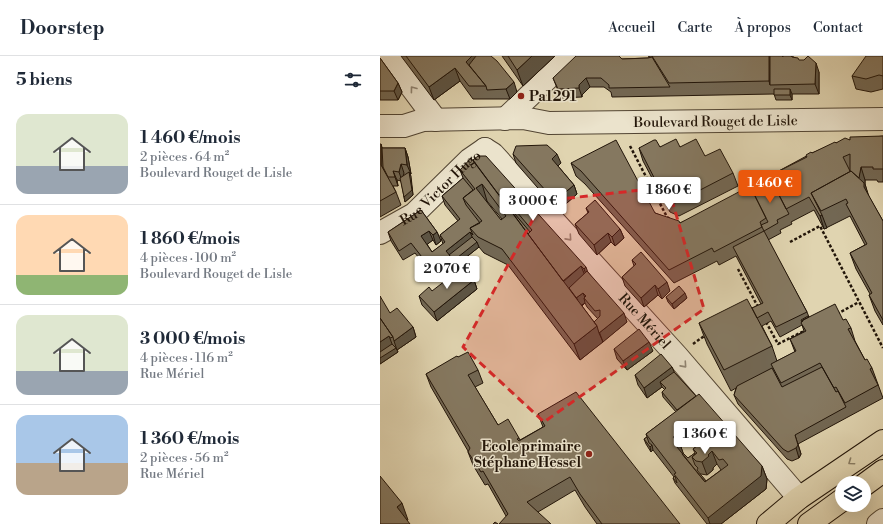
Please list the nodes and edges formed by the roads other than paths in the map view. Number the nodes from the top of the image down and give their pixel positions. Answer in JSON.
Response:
{"nodes":[{"id":1,"x":388,"y":56,"type":"edge"},
{"id":2,"x":571,"y":56,"type":"edge"},
{"id":3,"x":505,"y":119,"type":"junction"},
{"id":4,"x":883,"y":119,"type":"edge"},
{"id":5,"x":436,"y":120,"type":"junction"},
{"id":6,"x":548,"y":123,"type":"junction"},
{"id":7,"x":380,"y":126,"type":"edge"},
{"id":8,"x":404,"y":126,"type":"junction"},
{"id":9,"x":485,"y":140,"type":"junction"},
{"id":10,"x":380,"y":233,"type":"edge"},
{"id":11,"x":883,"y":441,"type":"edge"},
{"id":12,"x":883,"y":472,"type":"edge"},
{"id":13,"x":871,"y":480,"type":"edge"},
{"id":14,"x":799,"y":498,"type":"junction"},
{"id":15,"x":835,"y":505,"type":"edge"},
{"id":16,"x":883,"y":520,"type":"edge"},
{"id":17,"x":768,"y":524,"type":"edge"},
{"id":18,"x":810,"y":524,"type":"edge"},
{"id":19,"x":878,"y":524,"type":"edge"}],
"edges":[{"from":5,"to":1,"type":"street","one_way":true},
{"from":2,"to":3,"type":"street"},
{"from":3,"to":5,"type":"street","name":"Boulevard Rouget de Lisle"},
{"from":3,"to":6,"type":"street","name":"Boulevard Rouget de Lisle"},
{"from":4,"to":6,"type":"street","name":"Boulevard Rouget de Lisle"},
{"from":5,"to":8,"type":"street","name":"Boulevard Rouget de Lisle"},
{"from":6,"to":9,"type":"street","name":"Boulevard Rouget de Lisle"},
{"from":7,"to":8,"type":"street","name":"Boulevard Rouget de Lisle"},
{"from":8,"to":9,"type":"street","name":"Boulevard Rouget de Lisle"},
{"from":9,"to":10,"type":"street","name":"Rue Victor Hugo"},
{"from":9,"to":14,"type":"street","name":"Rue Mériel","one_way":true},
{"from":11,"to":14,"type":"main road","one_way":true},
{"from":12,"to":13,"type":"main road"},
{"from":14,"to":17,"type":"main road"},
{"from":15,"to":18,"type":"main road"},
{"from":16,"to":19,"type":"street"}]}
